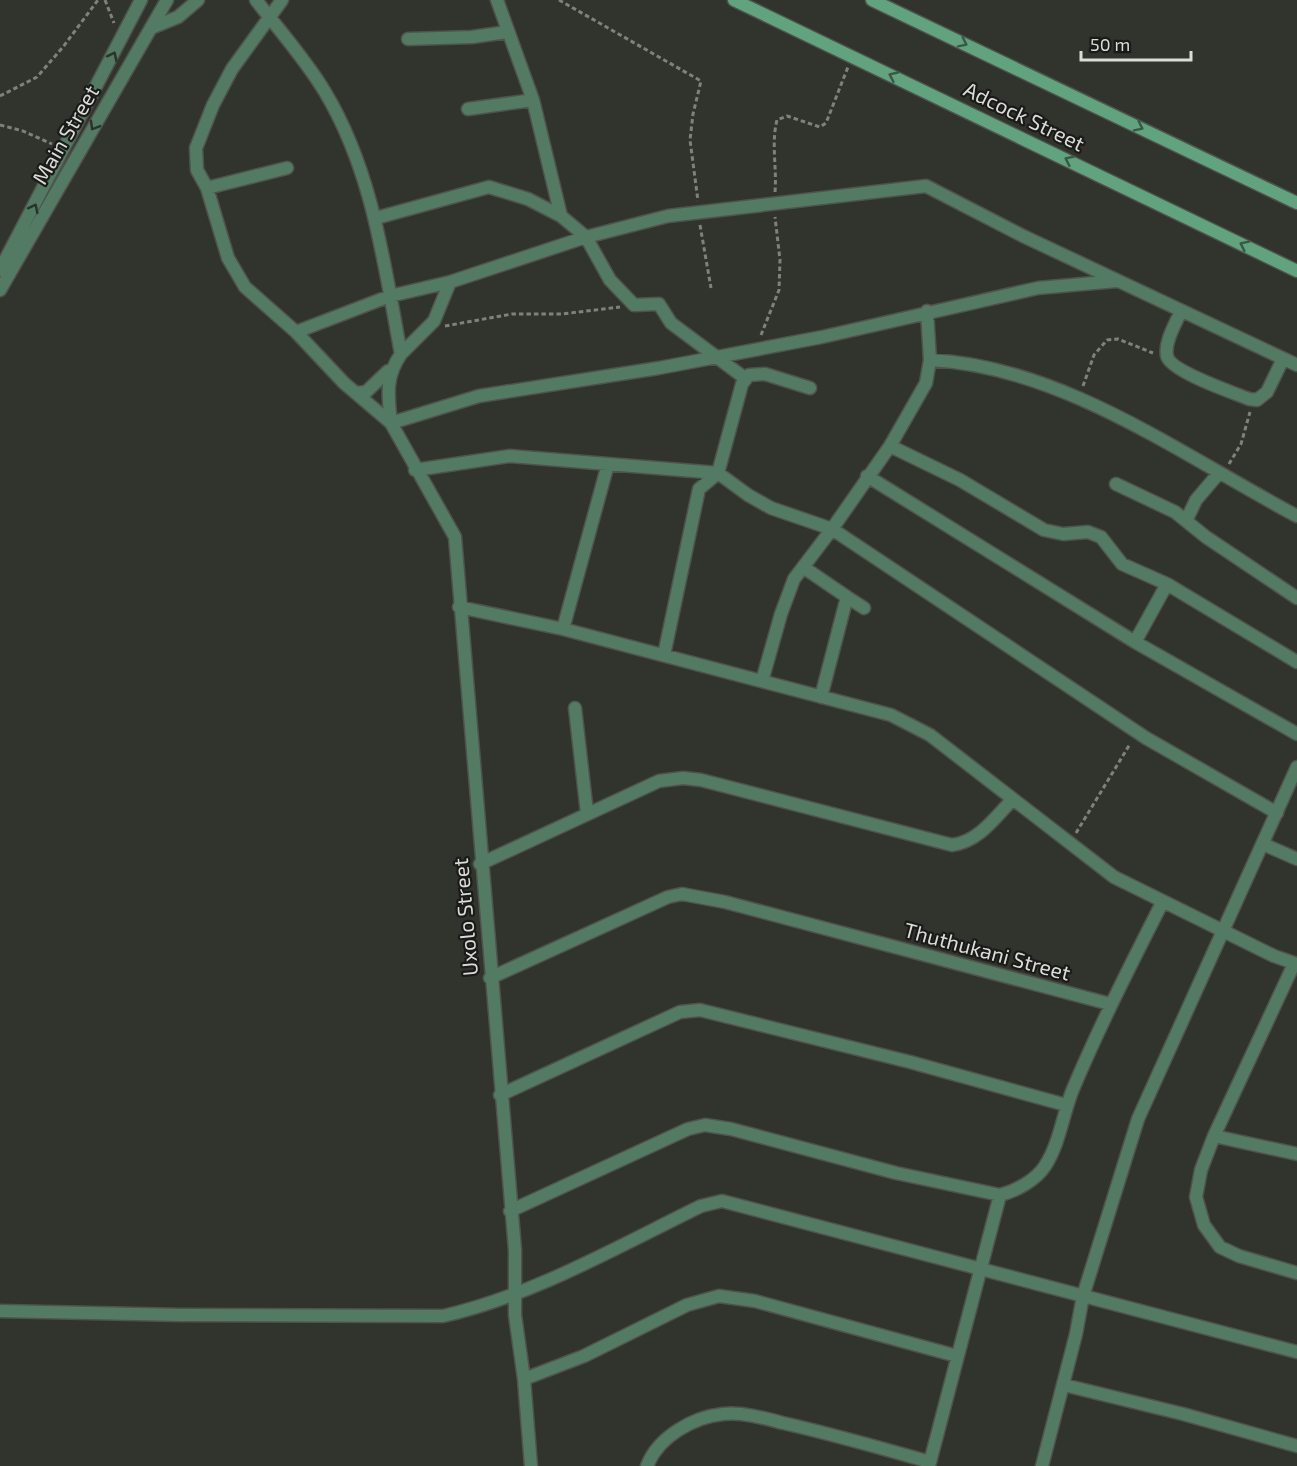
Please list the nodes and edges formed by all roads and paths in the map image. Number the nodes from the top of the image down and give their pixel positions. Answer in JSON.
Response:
{"nodes":[{"id":1,"x":98,"y":0,"type":"edge"},
{"id":2,"x":105,"y":0,"type":"edge"},
{"id":3,"x":141,"y":0,"type":"edge"},
{"id":4,"x":167,"y":0,"type":"edge"},
{"id":5,"x":198,"y":0,"type":"edge"},
{"id":6,"x":256,"y":0,"type":"edge"},
{"id":7,"x":282,"y":0,"type":"edge"},
{"id":8,"x":496,"y":0,"type":"edge"},
{"id":9,"x":559,"y":0,"type":"edge"},
{"id":10,"x":734,"y":0,"type":"edge"},
{"id":11,"x":872,"y":0,"type":"edge"},
{"id":12,"x":269,"y":17,"type":"junction"},
{"id":13,"x":152,"y":28,"type":"junction"},
{"id":14,"x":507,"y":32,"type":"junction"},
{"id":15,"x":122,"y":38,"type":"junction"},
{"id":16,"x":408,"y":39,"type":"dead end"},
{"id":17,"x":852,"y":57,"type":"junction"},
{"id":18,"x":0,"y":96,"type":"edge"},
{"id":19,"x":533,"y":100,"type":"junction"},
{"id":20,"x":468,"y":109,"type":"dead end"},
{"id":21,"x":0,"y":125,"type":"edge"},
{"id":22,"x":65,"y":149,"type":"junction"},
{"id":23,"x":287,"y":168,"type":"dead end"},
{"id":24,"x":207,"y":188,"type":"junction"},
{"id":25,"x":774,"y":203,"type":"junction"},
{"id":26,"x":1297,"y":203,"type":"edge"},
{"id":27,"x":699,"y":213,"type":"junction"},
{"id":28,"x":561,"y":216,"type":"junction"},
{"id":29,"x":376,"y":218,"type":"junction"},
{"id":30,"x":586,"y":237,"type":"junction"},
{"id":31,"x":0,"y":270,"type":"edge"},
{"id":32,"x":1297,"y":271,"type":"edge"},
{"id":33,"x":1117,"y":281,"type":"junction"},
{"id":34,"x":450,"y":282,"type":"junction"},
{"id":35,"x":711,"y":288,"type":"dead end"},
{"id":36,"x":0,"y":290,"type":"edge"},
{"id":37,"x":390,"y":296,"type":"junction"},
{"id":38,"x":634,"y":305,"type":"junction"},
{"id":39,"x":927,"y":311,"type":"junction"},
{"id":40,"x":1181,"y":311,"type":"junction"},
{"id":41,"x":428,"y":328,"type":"junction"},
{"id":42,"x":296,"y":332,"type":"junction"},
{"id":43,"x":755,"y":348,"type":"junction"},
{"id":44,"x":401,"y":354,"type":"junction"},
{"id":45,"x":1167,"y":354,"type":"junction"},
{"id":46,"x":715,"y":356,"type":"junction"},
{"id":47,"x":1283,"y":359,"type":"junction"},
{"id":48,"x":930,"y":360,"type":"junction"},
{"id":49,"x":1297,"y":364,"type":"edge"},
{"id":50,"x":392,"y":367,"type":"junction"},
{"id":51,"x":746,"y":380,"type":"junction"},
{"id":52,"x":810,"y":388,"type":"dead end"},
{"id":53,"x":356,"y":393,"type":"junction"},
{"id":54,"x":1079,"y":398,"type":"junction"},
{"id":55,"x":1254,"y":400,"type":"junction"},
{"id":56,"x":391,"y":423,"type":"junction"},
{"id":57,"x":890,"y":446,"type":"junction"},
{"id":58,"x":608,"y":464,"type":"junction"},
{"id":59,"x":415,"y":470,"type":"junction"},
{"id":60,"x":718,"y":473,"type":"junction"},
{"id":61,"x":1219,"y":473,"type":"junction"},
{"id":62,"x":867,"y":476,"type":"junction"},
{"id":63,"x":1116,"y":484,"type":"dead end"},
{"id":64,"x":1297,"y":516,"type":"edge"},
{"id":65,"x":1186,"y":521,"type":"junction"},
{"id":66,"x":832,"y":529,"type":"junction"},
{"id":67,"x":803,"y":567,"type":"junction"},
{"id":68,"x":1167,"y":584,"type":"junction"},
{"id":69,"x":847,"y":597,"type":"junction"},
{"id":70,"x":1297,"y":598,"type":"edge"},
{"id":71,"x":459,"y":607,"type":"junction"},
{"id":72,"x":864,"y":608,"type":"dead end"},
{"id":73,"x":563,"y":629,"type":"junction"},
{"id":74,"x":1135,"y":642,"type":"junction"},
{"id":75,"x":664,"y":655,"type":"junction"},
{"id":76,"x":1297,"y":662,"type":"edge"},
{"id":77,"x":762,"y":681,"type":"junction"},
{"id":78,"x":821,"y":696,"type":"junction"},
{"id":79,"x":575,"y":708,"type":"dead end"},
{"id":80,"x":1137,"y":732,"type":"junction"},
{"id":81,"x":1297,"y":734,"type":"edge"},
{"id":82,"x":1297,"y":767,"type":"edge"},
{"id":83,"x":1012,"y":800,"type":"junction"},
{"id":84,"x":587,"y":813,"type":"junction"},
{"id":85,"x":1277,"y":813,"type":"junction"},
{"id":86,"x":1069,"y":842,"type":"junction"},
{"id":87,"x":1263,"y":844,"type":"junction"},
{"id":88,"x":1297,"y":859,"type":"edge"},
{"id":89,"x":480,"y":864,"type":"junction"},
{"id":90,"x":1162,"y":903,"type":"junction"},
{"id":91,"x":1223,"y":932,"type":"junction"},
{"id":92,"x":1296,"y":964,"type":"edge"},
{"id":93,"x":490,"y":978,"type":"junction"},
{"id":94,"x":1110,"y":1004,"type":"junction"},
{"id":95,"x":500,"y":1095,"type":"junction"},
{"id":96,"x":1066,"y":1106,"type":"junction"},
{"id":97,"x":1214,"y":1136,"type":"junction"},
{"id":98,"x":1297,"y":1154,"type":"edge"},
{"id":99,"x":1000,"y":1195,"type":"junction"},
{"id":100,"x":510,"y":1211,"type":"junction"},
{"id":101,"x":980,"y":1269,"type":"junction"},
{"id":102,"x":1297,"y":1272,"type":"edge"},
{"id":103,"x":516,"y":1294,"type":"junction"},
{"id":104,"x":1083,"y":1296,"type":"junction"},
{"id":105,"x":0,"y":1311,"type":"edge"},
{"id":106,"x":1297,"y":1352,"type":"edge"},
{"id":107,"x":957,"y":1356,"type":"junction"},
{"id":108,"x":524,"y":1379,"type":"junction"},
{"id":109,"x":1064,"y":1384,"type":"junction"},
{"id":110,"x":1297,"y":1446,"type":"edge"},
{"id":111,"x":930,"y":1464,"type":"edge"},
{"id":112,"x":531,"y":1466,"type":"edge"},
{"id":113,"x":647,"y":1466,"type":"edge"},
{"id":114,"x":1042,"y":1466,"type":"edge"}],
"edges":[{"from":1,"to":18,"type":"path"},
{"from":2,"to":15,"type":"path"},
{"from":3,"to":15,"type":"street","name":"Main Street"},
{"from":4,"to":13,"type":"street","name":"Main Street"},
{"from":5,"to":13,"type":"street"},
{"from":6,"to":12,"type":"street"},
{"from":7,"to":12,"type":"street"},
{"from":8,"to":14,"type":"street"},
{"from":9,"to":27,"type":"path"},
{"from":10,"to":17,"type":"main road","name":"Adcock Street"},
{"from":11,"to":26,"type":"main road","name":"Adcock Street","one_way":true},
{"from":12,"to":24,"type":"street"},
{"from":12,"to":29,"type":"street"},
{"from":13,"to":36,"type":"street","name":"Main Street","one_way":true},
{"from":14,"to":16,"type":"street"},
{"from":14,"to":19,"type":"street"},
{"from":22,"to":15,"type":"street","name":"Main Street","one_way":true},
{"from":17,"to":25,"type":"path"},
{"from":32,"to":17,"type":"main road","name":"Adcock Street","one_way":true},
{"from":19,"to":20,"type":"street"},
{"from":19,"to":28,"type":"street"},
{"from":21,"to":22,"type":"path"},
{"from":31,"to":22,"type":"street","name":"Main Street","one_way":true},
{"from":23,"to":24,"type":"street"},
{"from":24,"to":42,"type":"street"},
{"from":25,"to":27,"type":"street"},
{"from":25,"to":33,"type":"street"},
{"from":25,"to":43,"type":"path"},
{"from":27,"to":30,"type":"street"},
{"from":27,"to":35,"type":"path"},
{"from":28,"to":29,"type":"street"},
{"from":28,"to":30,"type":"street"},
{"from":29,"to":37,"type":"street"},
{"from":30,"to":34,"type":"street"},
{"from":30,"to":38,"type":"street"},
{"from":33,"to":39,"type":"street"},
{"from":33,"to":40,"type":"street"},
{"from":34,"to":37,"type":"street"},
{"from":34,"to":41,"type":"street"},
{"from":37,"to":42,"type":"street"},
{"from":37,"to":44,"type":"street"},
{"from":38,"to":41,"type":"path"},
{"from":38,"to":46,"type":"street"},
{"from":39,"to":43,"type":"street"},
{"from":39,"to":48,"type":"street"},
{"from":40,"to":45,"type":"street"},
{"from":40,"to":47,"type":"street"},
{"from":41,"to":44,"type":"street"},
{"from":42,"to":53,"type":"street"},
{"from":43,"to":46,"type":"street"},
{"from":44,"to":50,"type":"street"},
{"from":45,"to":54,"type":"path"},
{"from":45,"to":55,"type":"street"},
{"from":46,"to":51,"type":"street"},
{"from":46,"to":56,"type":"street"},
{"from":47,"to":49,"type":"street"},
{"from":47,"to":55,"type":"street"},
{"from":48,"to":54,"type":"street"},
{"from":48,"to":57,"type":"street"},
{"from":50,"to":53,"type":"street"},
{"from":50,"to":56,"type":"street"},
{"from":51,"to":52,"type":"street"},
{"from":51,"to":60,"type":"street"},
{"from":53,"to":56,"type":"street"},
{"from":54,"to":61,"type":"street"},
{"from":55,"to":61,"type":"path"},
{"from":56,"to":59,"type":"street"},
{"from":57,"to":62,"type":"street"},
{"from":57,"to":68,"type":"street"},
{"from":58,"to":59,"type":"street"},
{"from":58,"to":60,"type":"street"},
{"from":58,"to":73,"type":"street"},
{"from":59,"to":71,"type":"street","name":"Uxolo Street"},
{"from":60,"to":66,"type":"street"},
{"from":60,"to":75,"type":"street"},
{"from":61,"to":64,"type":"street"},
{"from":61,"to":65,"type":"street"},
{"from":62,"to":66,"type":"street"},
{"from":62,"to":74,"type":"street"},
{"from":63,"to":65,"type":"street"},
{"from":65,"to":70,"type":"street"},
{"from":66,"to":67,"type":"street"},
{"from":66,"to":80,"type":"street"},
{"from":67,"to":69,"type":"street"},
{"from":67,"to":77,"type":"street"},
{"from":68,"to":74,"type":"street"},
{"from":68,"to":76,"type":"street"},
{"from":69,"to":72,"type":"street"},
{"from":69,"to":78,"type":"street"},
{"from":71,"to":73,"type":"street"},
{"from":71,"to":89,"type":"street","name":"Uxolo Street"},
{"from":73,"to":75,"type":"street"},
{"from":74,"to":81,"type":"street"},
{"from":75,"to":77,"type":"street"},
{"from":77,"to":78,"type":"street"},
{"from":78,"to":83,"type":"street"},
{"from":79,"to":84,"type":"street"},
{"from":80,"to":85,"type":"street"},
{"from":80,"to":86,"type":"path"},
{"from":82,"to":85,"type":"street"},
{"from":83,"to":84,"type":"street"},
{"from":83,"to":86,"type":"street"},
{"from":84,"to":89,"type":"street"},
{"from":85,"to":87,"type":"street"},
{"from":86,"to":90,"type":"street"},
{"from":87,"to":88,"type":"street"},
{"from":87,"to":91,"type":"street"},
{"from":89,"to":93,"type":"street","name":"Uxolo Street"},
{"from":90,"to":91,"type":"street"},
{"from":90,"to":94,"type":"street"},
{"from":91,"to":92,"type":"street"},
{"from":91,"to":104,"type":"street"},
{"from":92,"to":97,"type":"street"},
{"from":93,"to":94,"type":"street","name":"Thuthukani Street"},
{"from":93,"to":95,"type":"street","name":"Uxolo Street"},
{"from":94,"to":96,"type":"street"},
{"from":95,"to":96,"type":"street"},
{"from":95,"to":100,"type":"street","name":"Uxolo Street"},
{"from":96,"to":99,"type":"street"},
{"from":97,"to":98,"type":"street"},
{"from":97,"to":102,"type":"street"},
{"from":99,"to":100,"type":"street"},
{"from":99,"to":101,"type":"street"},
{"from":100,"to":103,"type":"street","name":"Uxolo Street"},
{"from":101,"to":103,"type":"street"},
{"from":101,"to":104,"type":"street"},
{"from":101,"to":107,"type":"street"},
{"from":103,"to":105,"type":"street"},
{"from":103,"to":108,"type":"street","name":"Uxolo Street"},
{"from":104,"to":106,"type":"street"},
{"from":104,"to":109,"type":"street"},
{"from":107,"to":108,"type":"street"},
{"from":107,"to":111,"type":"street"},
{"from":108,"to":112,"type":"street","name":"Uxolo Street"},
{"from":109,"to":110,"type":"street"},
{"from":109,"to":114,"type":"street"},
{"from":111,"to":113,"type":"street"}]}
